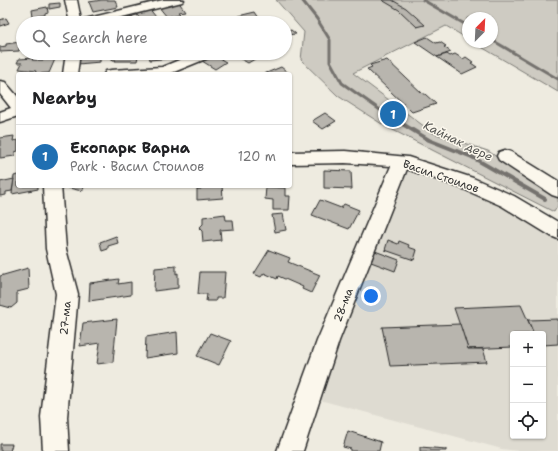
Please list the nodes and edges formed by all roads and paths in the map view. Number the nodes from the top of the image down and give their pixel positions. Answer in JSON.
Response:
{"nodes":[{"id":1,"x":71,"y":0,"type":"edge"},
{"id":2,"x":178,"y":0,"type":"edge"},
{"id":3,"x":74,"y":16,"type":"edge"},
{"id":4,"x":112,"y":16,"type":"edge"},
{"id":5,"x":72,"y":60,"type":"edge"},
{"id":6,"x":191,"y":60,"type":"edge"},
{"id":7,"x":70,"y":72,"type":"edge"},
{"id":8,"x":146,"y":72,"type":"edge"},
{"id":9,"x":0,"y":85,"type":"edge"},
{"id":10,"x":16,"y":104,"type":"edge"},
{"id":11,"x":16,"y":112,"type":"edge"},
{"id":12,"x":0,"y":117,"type":"edge"},
{"id":13,"x":505,"y":156,"type":"dead end"},
{"id":14,"x":292,"y":158,"type":"edge"},
{"id":15,"x":402,"y":161,"type":"junction"},
{"id":16,"x":52,"y":188,"type":"edge"},
{"id":17,"x":558,"y":190,"type":"edge"},
{"id":18,"x":558,"y":231,"type":"edge"},
{"id":19,"x":56,"y":451,"type":"edge"},
{"id":20,"x":290,"y":451,"type":"edge"}],
"edges":[{"from":1,"to":3,"type":"street"},
{"from":2,"to":4,"type":"street"},
{"from":5,"to":7,"type":"street"},
{"from":6,"to":8,"type":"street"},
{"from":9,"to":10,"type":"street"},
{"from":11,"to":12,"type":"street"},
{"from":13,"to":17,"type":"street"},
{"from":14,"to":15,"type":"street","name":"Васил Стоилов"},
{"from":15,"to":18,"type":"street","name":"Васил Стоилов"},
{"from":15,"to":20,"type":"street","name":"28-ма"},
{"from":16,"to":19,"type":"street","name":"27-ма"}]}
